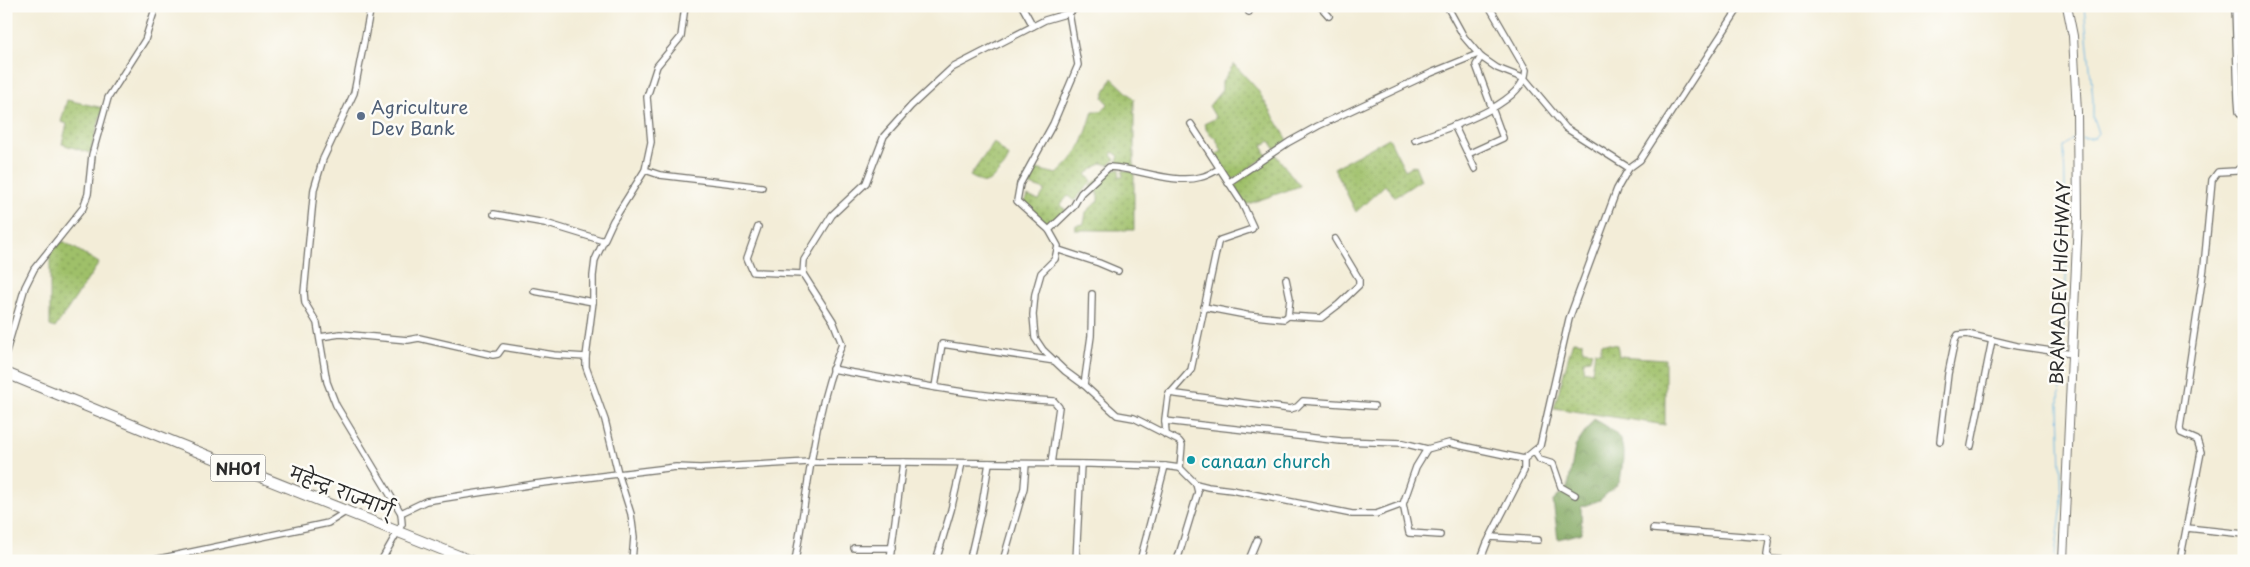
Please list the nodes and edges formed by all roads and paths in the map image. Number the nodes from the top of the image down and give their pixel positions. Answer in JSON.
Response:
{"nodes":[{"id":1,"x":156,"y":6,"type":"edge"},
{"id":2,"x":372,"y":6,"type":"edge"},
{"id":3,"x":685,"y":6,"type":"edge"},
{"id":4,"x":1022,"y":6,"type":"edge"},
{"id":5,"x":1079,"y":6,"type":"edge"},
{"id":6,"x":1320,"y":6,"type":"edge"},
{"id":7,"x":1447,"y":6,"type":"edge"},
{"id":8,"x":1489,"y":6,"type":"edge"},
{"id":9,"x":2068,"y":6,"type":"edge"},
{"id":10,"x":2235,"y":6,"type":"edge"},
{"id":11,"x":1737,"y":8,"type":"edge"},
{"id":12,"x":1069,"y":13,"type":"junction"},
{"id":13,"x":1329,"y":16,"type":"dead end"},
{"id":14,"x":1033,"y":26,"type":"junction"},
{"id":15,"x":1479,"y":56,"type":"junction"},
{"id":16,"x":1526,"y":79,"type":"junction"},
{"id":17,"x":1491,"y":111,"type":"junction"},
{"id":18,"x":2244,"y":118,"type":"edge"},
{"id":19,"x":1191,"y":124,"type":"dead end"},
{"id":20,"x":1454,"y":125,"type":"junction"},
{"id":21,"x":1415,"y":140,"type":"dead end"},
{"id":22,"x":1468,"y":154,"type":"junction"},
{"id":23,"x":2244,"y":165,"type":"edge"},
{"id":24,"x":1630,"y":168,"type":"junction"},
{"id":25,"x":1219,"y":169,"type":"junction"},
{"id":26,"x":1475,"y":169,"type":"dead end"},
{"id":27,"x":645,"y":170,"type":"junction"},
{"id":28,"x":1228,"y":182,"type":"junction"},
{"id":29,"x":762,"y":187,"type":"dead end"},
{"id":30,"x":494,"y":214,"type":"dead end"},
{"id":31,"x":758,"y":227,"type":"dead end"},
{"id":32,"x":1049,"y":230,"type":"junction"},
{"id":33,"x":1335,"y":239,"type":"dead end"},
{"id":34,"x":604,"y":241,"type":"junction"},
{"id":35,"x":1059,"y":250,"type":"junction"},
{"id":36,"x":1118,"y":271,"type":"dead end"},
{"id":37,"x":803,"y":274,"type":"junction"},
{"id":38,"x":1286,"y":279,"type":"dead end"},
{"id":39,"x":534,"y":291,"type":"dead end"},
{"id":40,"x":1092,"y":294,"type":"dead end"},
{"id":41,"x":593,"y":302,"type":"junction"},
{"id":42,"x":1204,"y":307,"type":"junction"},
{"id":43,"x":1288,"y":316,"type":"junction"},
{"id":44,"x":320,"y":337,"type":"junction"},
{"id":45,"x":1992,"y":340,"type":"junction"},
{"id":46,"x":6,"y":352,"type":"edge"},
{"id":47,"x":2072,"y":354,"type":"junction"},
{"id":48,"x":586,"y":357,"type":"junction"},
{"id":49,"x":1055,"y":361,"type":"junction"},
{"id":50,"x":832,"y":368,"type":"junction"},
{"id":51,"x":6,"y":373,"type":"edge"},
{"id":52,"x":1084,"y":385,"type":"junction"},
{"id":53,"x":935,"y":388,"type":"junction"},
{"id":54,"x":1169,"y":393,"type":"junction"},
{"id":55,"x":1374,"y":406,"type":"dead end"},
{"id":56,"x":1165,"y":421,"type":"junction"},
{"id":57,"x":1166,"y":435,"type":"junction"},
{"id":58,"x":1940,"y":440,"type":"dead end"},
{"id":59,"x":1971,"y":446,"type":"dead end"},
{"id":60,"x":1427,"y":449,"type":"junction"},
{"id":61,"x":1534,"y":451,"type":"junction"},
{"id":62,"x":1524,"y":459,"type":"junction"},
{"id":63,"x":809,"y":462,"type":"junction"},
{"id":64,"x":903,"y":462,"type":"junction"},
{"id":65,"x":962,"y":463,"type":"junction"},
{"id":66,"x":989,"y":464,"type":"junction"},
{"id":67,"x":1026,"y":464,"type":"junction"},
{"id":68,"x":1051,"y":464,"type":"junction"},
{"id":69,"x":1081,"y":464,"type":"junction"},
{"id":70,"x":1165,"y":466,"type":"junction"},
{"id":71,"x":1180,"y":468,"type":"junction"},
{"id":72,"x":618,"y":473,"type":"junction"},
{"id":73,"x":1196,"y":484,"type":"junction"},
{"id":74,"x":1575,"y":495,"type":"dead end"},
{"id":75,"x":1403,"y":504,"type":"junction"},
{"id":76,"x":347,"y":511,"type":"junction"},
{"id":77,"x":401,"y":513,"type":"junction"},
{"id":78,"x":2187,"y":528,"type":"junction"},
{"id":79,"x":1653,"y":529,"type":"dead end"},
{"id":80,"x":398,"y":530,"type":"junction"},
{"id":81,"x":2244,"y":534,"type":"edge"},
{"id":82,"x":1440,"y":535,"type":"dead end"},
{"id":83,"x":1490,"y":537,"type":"junction"},
{"id":84,"x":1257,"y":540,"type":"dead end"},
{"id":85,"x":1538,"y":540,"type":"dead end"},
{"id":86,"x":854,"y":548,"type":"dead end"},
{"id":87,"x":892,"y":548,"type":"junction"},
{"id":88,"x":971,"y":554,"type":"dead end"},
{"id":89,"x":890,"y":559,"type":"dead end"},
{"id":90,"x":149,"y":561,"type":"edge"},
{"id":91,"x":381,"y":561,"type":"edge"},
{"id":92,"x":471,"y":561,"type":"edge"},
{"id":93,"x":632,"y":561,"type":"edge"},
{"id":94,"x":795,"y":561,"type":"edge"},
{"id":95,"x":936,"y":561,"type":"edge"},
{"id":96,"x":1003,"y":561,"type":"edge"},
{"id":97,"x":1076,"y":561,"type":"edge"},
{"id":98,"x":1140,"y":561,"type":"edge"},
{"id":99,"x":1177,"y":561,"type":"edge"},
{"id":100,"x":1252,"y":561,"type":"edge"},
{"id":101,"x":1480,"y":561,"type":"edge"},
{"id":102,"x":1794,"y":561,"type":"edge"},
{"id":103,"x":2063,"y":561,"type":"edge"},
{"id":104,"x":2180,"y":561,"type":"edge"}],
"edges":[{"from":1,"to":46,"type":"street"},
{"from":2,"to":44,"type":"street"},
{"from":3,"to":27,"type":"street"},
{"from":4,"to":14,"type":"street"},
{"from":5,"to":12,"type":"street"},
{"from":6,"to":13,"type":"street"},
{"from":7,"to":15,"type":"street"},
{"from":8,"to":16,"type":"street"},
{"from":9,"to":47,"type":"street","name":"BRAMADEV HIGHWAY"},
{"from":10,"to":18,"type":"street"},
{"from":11,"to":24,"type":"street"},
{"from":12,"to":14,"type":"street"},
{"from":12,"to":32,"type":"street"},
{"from":14,"to":37,"type":"street"},
{"from":15,"to":16,"type":"street"},
{"from":15,"to":17,"type":"street"},
{"from":15,"to":28,"type":"street"},
{"from":16,"to":17,"type":"street"},
{"from":16,"to":24,"type":"street"},
{"from":17,"to":20,"type":"street"},
{"from":17,"to":22,"type":"street"},
{"from":19,"to":25,"type":"street"},
{"from":20,"to":21,"type":"street"},
{"from":20,"to":22,"type":"street"},
{"from":22,"to":26,"type":"street"},
{"from":23,"to":78,"type":"street"},
{"from":24,"to":61,"type":"street"},
{"from":25,"to":28,"type":"street"},
{"from":25,"to":32,"type":"street"},
{"from":27,"to":29,"type":"street"},
{"from":27,"to":34,"type":"street"},
{"from":28,"to":42,"type":"street"},
{"from":30,"to":34,"type":"street"},
{"from":31,"to":37,"type":"street"},
{"from":32,"to":35,"type":"street"},
{"from":33,"to":43,"type":"street"},
{"from":34,"to":41,"type":"street"},
{"from":35,"to":36,"type":"street"},
{"from":35,"to":49,"type":"street"},
{"from":37,"to":50,"type":"street"},
{"from":38,"to":43,"type":"street"},
{"from":39,"to":41,"type":"street"},
{"from":40,"to":52,"type":"street"},
{"from":41,"to":48,"type":"street"},
{"from":42,"to":43,"type":"street"},
{"from":42,"to":54,"type":"street"},
{"from":44,"to":48,"type":"street"},
{"from":44,"to":77,"type":"street"},
{"from":45,"to":47,"type":"street"},
{"from":45,"to":58,"type":"street"},
{"from":45,"to":59,"type":"street"},
{"from":47,"to":103,"type":"street","name":"BRAMADEV HIGHWAY"},
{"from":48,"to":72,"type":"street"},
{"from":49,"to":52,"type":"street"},
{"from":49,"to":53,"type":"street"},
{"from":50,"to":53,"type":"street"},
{"from":50,"to":63,"type":"street"},
{"from":51,"to":76,"type":"highway","name":"महेन्द्र राज्मार्ग्","number":"NH01"},
{"from":52,"to":57,"type":"street"},
{"from":53,"to":68,"type":"street"},
{"from":54,"to":55,"type":"street"},
{"from":54,"to":56,"type":"street"},
{"from":56,"to":57,"type":"street"},
{"from":56,"to":60,"type":"street"},
{"from":57,"to":71,"type":"street"},
{"from":60,"to":62,"type":"street"},
{"from":60,"to":75,"type":"street"},
{"from":61,"to":62,"type":"street"},
{"from":61,"to":74,"type":"street"},
{"from":62,"to":83,"type":"street"},
{"from":63,"to":64,"type":"street"},
{"from":63,"to":72,"type":"street"},
{"from":63,"to":94,"type":"street"},
{"from":64,"to":65,"type":"street"},
{"from":64,"to":87,"type":"street"},
{"from":65,"to":66,"type":"street"},
{"from":65,"to":95,"type":"street"},
{"from":66,"to":67,"type":"street"},
{"from":66,"to":88,"type":"street"},
{"from":67,"to":68,"type":"street"},
{"from":67,"to":96,"type":"street"},
{"from":68,"to":69,"type":"street"},
{"from":69,"to":70,"type":"street"},
{"from":69,"to":97,"type":"street"},
{"from":70,"to":71,"type":"street"},
{"from":70,"to":98,"type":"street"},
{"from":71,"to":73,"type":"street"},
{"from":72,"to":77,"type":"street"},
{"from":72,"to":93,"type":"street"},
{"from":73,"to":75,"type":"street"},
{"from":73,"to":99,"type":"street"},
{"from":75,"to":82,"type":"street"},
{"from":76,"to":80,"type":"highway","name":"महेन्द्र राज्मार्ग्","number":"NH01"},
{"from":76,"to":90,"type":"street"},
{"from":77,"to":80,"type":"street"},
{"from":78,"to":81,"type":"street"},
{"from":78,"to":104,"type":"street"},
{"from":79,"to":102,"type":"street"},
{"from":80,"to":91,"type":"street"},
{"from":80,"to":92,"type":"highway","name":"महेन्द्र राज्मार्ग्","number":"NH01"},
{"from":83,"to":85,"type":"street"},
{"from":83,"to":101,"type":"street"},
{"from":84,"to":100,"type":"street"},
{"from":86,"to":87,"type":"street"},
{"from":87,"to":89,"type":"street"}]}
